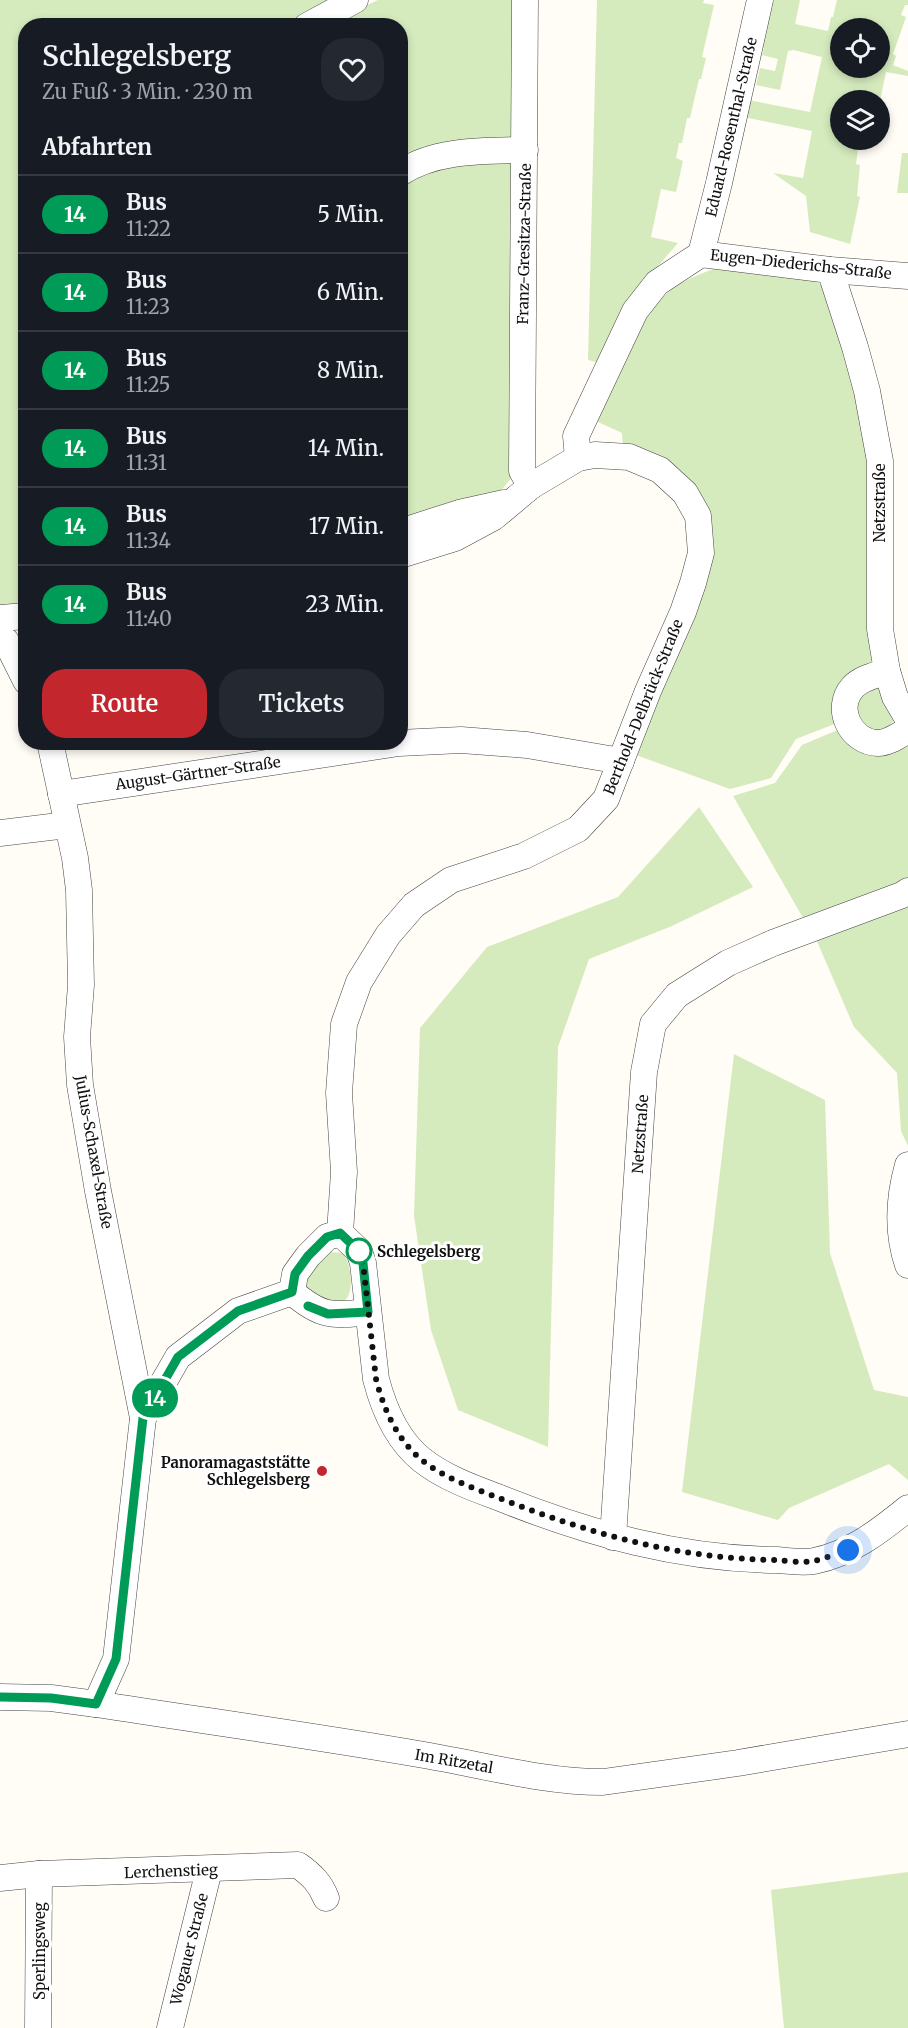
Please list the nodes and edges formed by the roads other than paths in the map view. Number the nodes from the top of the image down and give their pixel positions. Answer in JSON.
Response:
{"nodes":[{"id":1,"x":355,"y":0,"type":"edge"},
{"id":2,"x":525,"y":0,"type":"edge"},
{"id":3,"x":760,"y":0,"type":"edge"},
{"id":4,"x":322,"y":18,"type":"edge"},
{"id":5,"x":525,"y":150,"type":"junction"},
{"id":6,"x":408,"y":169,"type":"edge"},
{"id":7,"x":701,"y":254,"type":"junction"},
{"id":8,"x":830,"y":270,"type":"junction"},
{"id":9,"x":908,"y":271,"type":"edge"},
{"id":10,"x":908,"y":276,"type":"edge"},
{"id":11,"x":578,"y":458,"type":"junction"},
{"id":12,"x":531,"y":486,"type":"junction"},
{"id":13,"x":510,"y":502,"type":"junction"},
{"id":14,"x":408,"y":529,"type":"edge"},
{"id":15,"x":408,"y":552,"type":"edge"},
{"id":16,"x":8,"y":635,"type":"edge"},
{"id":17,"x":18,"y":661,"type":"edge"},
{"id":18,"x":887,"y":671,"type":"junction"},
{"id":19,"x":908,"y":719,"type":"edge"},
{"id":20,"x":908,"y":730,"type":"edge"},
{"id":21,"x":408,"y":743,"type":"edge"},
{"id":22,"x":52,"y":750,"type":"edge"},
{"id":23,"x":353,"y":750,"type":"edge"},
{"id":24,"x":621,"y":760,"type":"junction"},
{"id":25,"x":61,"y":794,"type":"junction"},
{"id":26,"x":67,"y":825,"type":"junction"},
{"id":27,"x":0,"y":833,"type":"edge"},
{"id":28,"x":908,"y":891,"type":"edge"},
{"id":29,"x":908,"y":1165,"type":"edge"},
{"id":30,"x":340,"y":1233,"type":"junction"},
{"id":31,"x":908,"y":1265,"type":"edge"},
{"id":32,"x":292,"y":1292,"type":"junction"},
{"id":33,"x":368,"y":1312,"type":"junction"},
{"id":34,"x":143,"y":1418,"type":"junction"},
{"id":35,"x":908,"y":1509,"type":"edge"},
{"id":36,"x":613,"y":1537,"type":"junction"},
{"id":37,"x":0,"y":1697,"type":"edge"},
{"id":38,"x":96,"y":1704,"type":"junction"},
{"id":39,"x":908,"y":1734,"type":"edge"},
{"id":40,"x":208,"y":1870,"type":"junction"},
{"id":41,"x":39,"y":1874,"type":"junction"},
{"id":42,"x":0,"y":1878,"type":"edge"},
{"id":43,"x":326,"y":1898,"type":"dead end"},
{"id":44,"x":38,"y":2028,"type":"edge"},
{"id":45,"x":170,"y":2028,"type":"edge"}],
"edges":[{"from":1,"to":4,"type":"street"},
{"from":2,"to":5,"type":"street","name":"Franz-Gresitza-Straße"},
{"from":3,"to":7,"type":"street","name":"Eduard-Rosenthal-Straße"},
{"from":5,"to":6,"type":"street"},
{"from":5,"to":12,"type":"street","name":"Franz-Gresitza-Straße"},
{"from":7,"to":8,"type":"street","name":"Eugen-Diederichs-Straße"},
{"from":7,"to":11,"type":"street","name":"Eugen-Diederichs-Straße"},
{"from":8,"to":10,"type":"street","name":"Eugen-Diederichs-Straße"},
{"from":8,"to":18,"type":"street","name":"Netzstraße"},
{"from":9,"to":10,"type":"street"},
{"from":11,"to":12,"type":"street"},
{"from":11,"to":24,"type":"street","name":"Berthold-Delbrück-Straße"},
{"from":12,"to":13,"type":"street"},
{"from":13,"to":14,"type":"street"},
{"from":13,"to":15,"type":"street"},
{"from":16,"to":17,"type":"street"},
{"from":18,"to":19,"type":"street","name":"Netzstraße"},
{"from":18,"to":20,"type":"street"},
{"from":21,"to":24,"type":"street","name":"August-Gärtner-Straße"},
{"from":22,"to":25,"type":"street","name":"Julius-Schaxel-Straße"},
{"from":23,"to":25,"type":"street","name":"August-Gärtner-Straße"},
{"from":24,"to":30,"type":"street","name":"Berthold-Delbrück-Straße"},
{"from":25,"to":26,"type":"street","name":"Julius-Schaxel-Straße"},
{"from":26,"to":27,"type":"street"},
{"from":26,"to":34,"type":"street","name":"Julius-Schaxel-Straße"},
{"from":28,"to":36,"type":"street","name":"Netzstraße"},
{"from":29,"to":31,"type":"street"},
{"from":30,"to":32,"type":"street"},
{"from":30,"to":33,"type":"street"},
{"from":32,"to":33,"type":"street"},
{"from":32,"to":34,"type":"street"},
{"from":33,"to":36,"type":"street"},
{"from":34,"to":38,"type":"street"},
{"from":35,"to":36,"type":"street"},
{"from":37,"to":38,"type":"street","name":"Im Ritzetal"},
{"from":38,"to":39,"type":"street","name":"Im Ritzetal"},
{"from":40,"to":41,"type":"street","name":"Lerchenstieg"},
{"from":40,"to":43,"type":"street","name":"Lerchenstieg"},
{"from":40,"to":45,"type":"street","name":"Wogauer Straße"},
{"from":41,"to":42,"type":"street","name":"Lerchenstieg"},
{"from":41,"to":44,"type":"street","name":"Sperlingsweg"}]}
